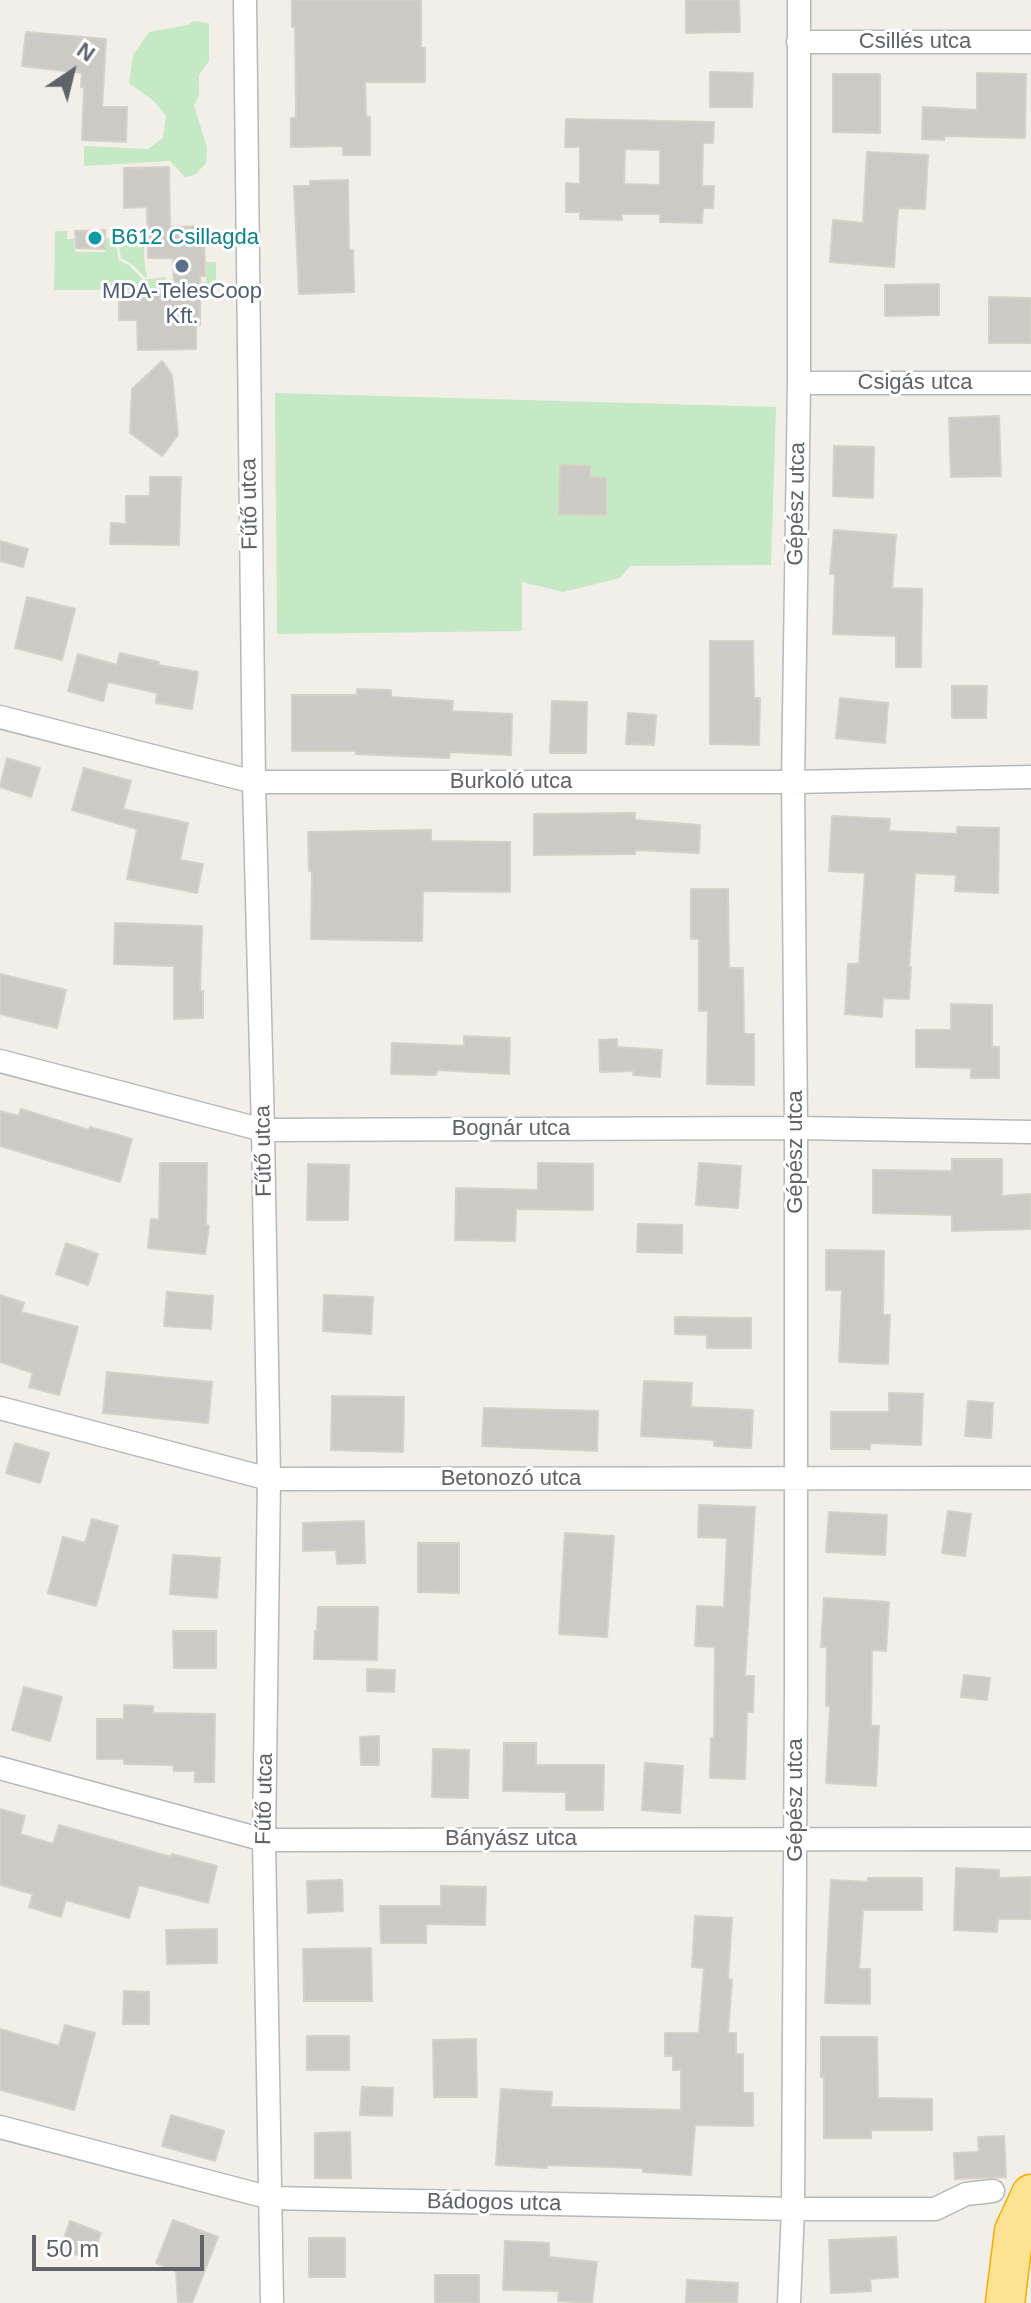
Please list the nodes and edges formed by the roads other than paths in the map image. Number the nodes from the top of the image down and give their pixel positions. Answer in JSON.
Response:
{"nodes":[{"id":1,"x":245,"y":0,"type":"edge"},
{"id":2,"x":799,"y":0,"type":"edge"},
{"id":3,"x":798,"y":42,"type":"junction"},
{"id":4,"x":1031,"y":42,"type":"edge"},
{"id":5,"x":799,"y":383,"type":"junction"},
{"id":6,"x":1031,"y":383,"type":"edge"},
{"id":7,"x":0,"y":717,"type":"edge"},
{"id":8,"x":1031,"y":777,"type":"edge"},
{"id":9,"x":254,"y":782,"type":"junction"},
{"id":10,"x":793,"y":782,"type":"junction"},
{"id":11,"x":0,"y":1061,"type":"edge"},
{"id":12,"x":796,"y":1128,"type":"junction"},
{"id":13,"x":263,"y":1130,"type":"junction"},
{"id":14,"x":1031,"y":1132,"type":"edge"},
{"id":15,"x":0,"y":1408,"type":"edge"},
{"id":16,"x":797,"y":1478,"type":"junction"},
{"id":17,"x":1031,"y":1478,"type":"edge"},
{"id":18,"x":269,"y":1479,"type":"junction"},
{"id":19,"x":0,"y":1768,"type":"edge"},
{"id":20,"x":796,"y":1839,"type":"junction"},
{"id":21,"x":1031,"y":1839,"type":"edge"},
{"id":22,"x":264,"y":1840,"type":"junction"},
{"id":23,"x":0,"y":2127,"type":"edge"},
{"id":24,"x":993,"y":2191,"type":"dead end"},
{"id":25,"x":1031,"y":2194,"type":"edge"},
{"id":26,"x":271,"y":2198,"type":"junction"},
{"id":27,"x":793,"y":2209,"type":"junction"},
{"id":28,"x":1031,"y":2234,"type":"edge"},
{"id":29,"x":272,"y":2303,"type":"edge"},
{"id":30,"x":789,"y":2303,"type":"edge"},
{"id":31,"x":1005,"y":2303,"type":"edge"},
{"id":32,"x":1020,"y":2303,"type":"edge"}],
"edges":[{"from":1,"to":9,"type":"street","name":"Fűtő utca"},
{"from":2,"to":3,"type":"street","name":"Gépész utca"},
{"from":3,"to":4,"type":"street","name":"Csillés utca"},
{"from":3,"to":5,"type":"street","name":"Gépész utca"},
{"from":5,"to":6,"type":"street","name":"Csigás utca"},
{"from":5,"to":10,"type":"street","name":"Gépész utca"},
{"from":7,"to":9,"type":"street","name":"Burkoló utca"},
{"from":8,"to":10,"type":"street","name":"Burkoló utca"},
{"from":9,"to":10,"type":"street","name":"Burkoló utca"},
{"from":9,"to":13,"type":"street","name":"Fűtő utca"},
{"from":10,"to":12,"type":"street","name":"Gépész utca"},
{"from":11,"to":13,"type":"street","name":"Bognár utca"},
{"from":12,"to":13,"type":"street","name":"Bognár utca"},
{"from":12,"to":14,"type":"street","name":"Bognár utca"},
{"from":12,"to":16,"type":"street","name":"Gépész utca"},
{"from":13,"to":18,"type":"street","name":"Fűtő utca"},
{"from":15,"to":18,"type":"street","name":"Betonozó utca"},
{"from":16,"to":17,"type":"street","name":"Betonozó utca"},
{"from":16,"to":18,"type":"street","name":"Betonozó utca"},
{"from":16,"to":20,"type":"street","name":"Gépész utca"},
{"from":18,"to":22,"type":"street","name":"Fűtő utca"},
{"from":19,"to":22,"type":"street","name":"Bányász utca"},
{"from":20,"to":21,"type":"street","name":"Bányász utca"},
{"from":20,"to":22,"type":"street","name":"Bányász utca"},
{"from":20,"to":27,"type":"street","name":"Gépész utca"},
{"from":22,"to":26,"type":"street","name":"Fűtő utca"},
{"from":23,"to":26,"type":"street","name":"Bádogos utca"},
{"from":24,"to":27,"type":"street","name":"Bádogos utca"},
{"from":25,"to":31,"type":"highway"},
{"from":26,"to":27,"type":"street","name":"Bádogos utca"},
{"from":26,"to":29,"type":"street","name":"Fűtő utca"},
{"from":27,"to":30,"type":"street","name":"Gépész utca"},
{"from":28,"to":32,"type":"highway"}]}
